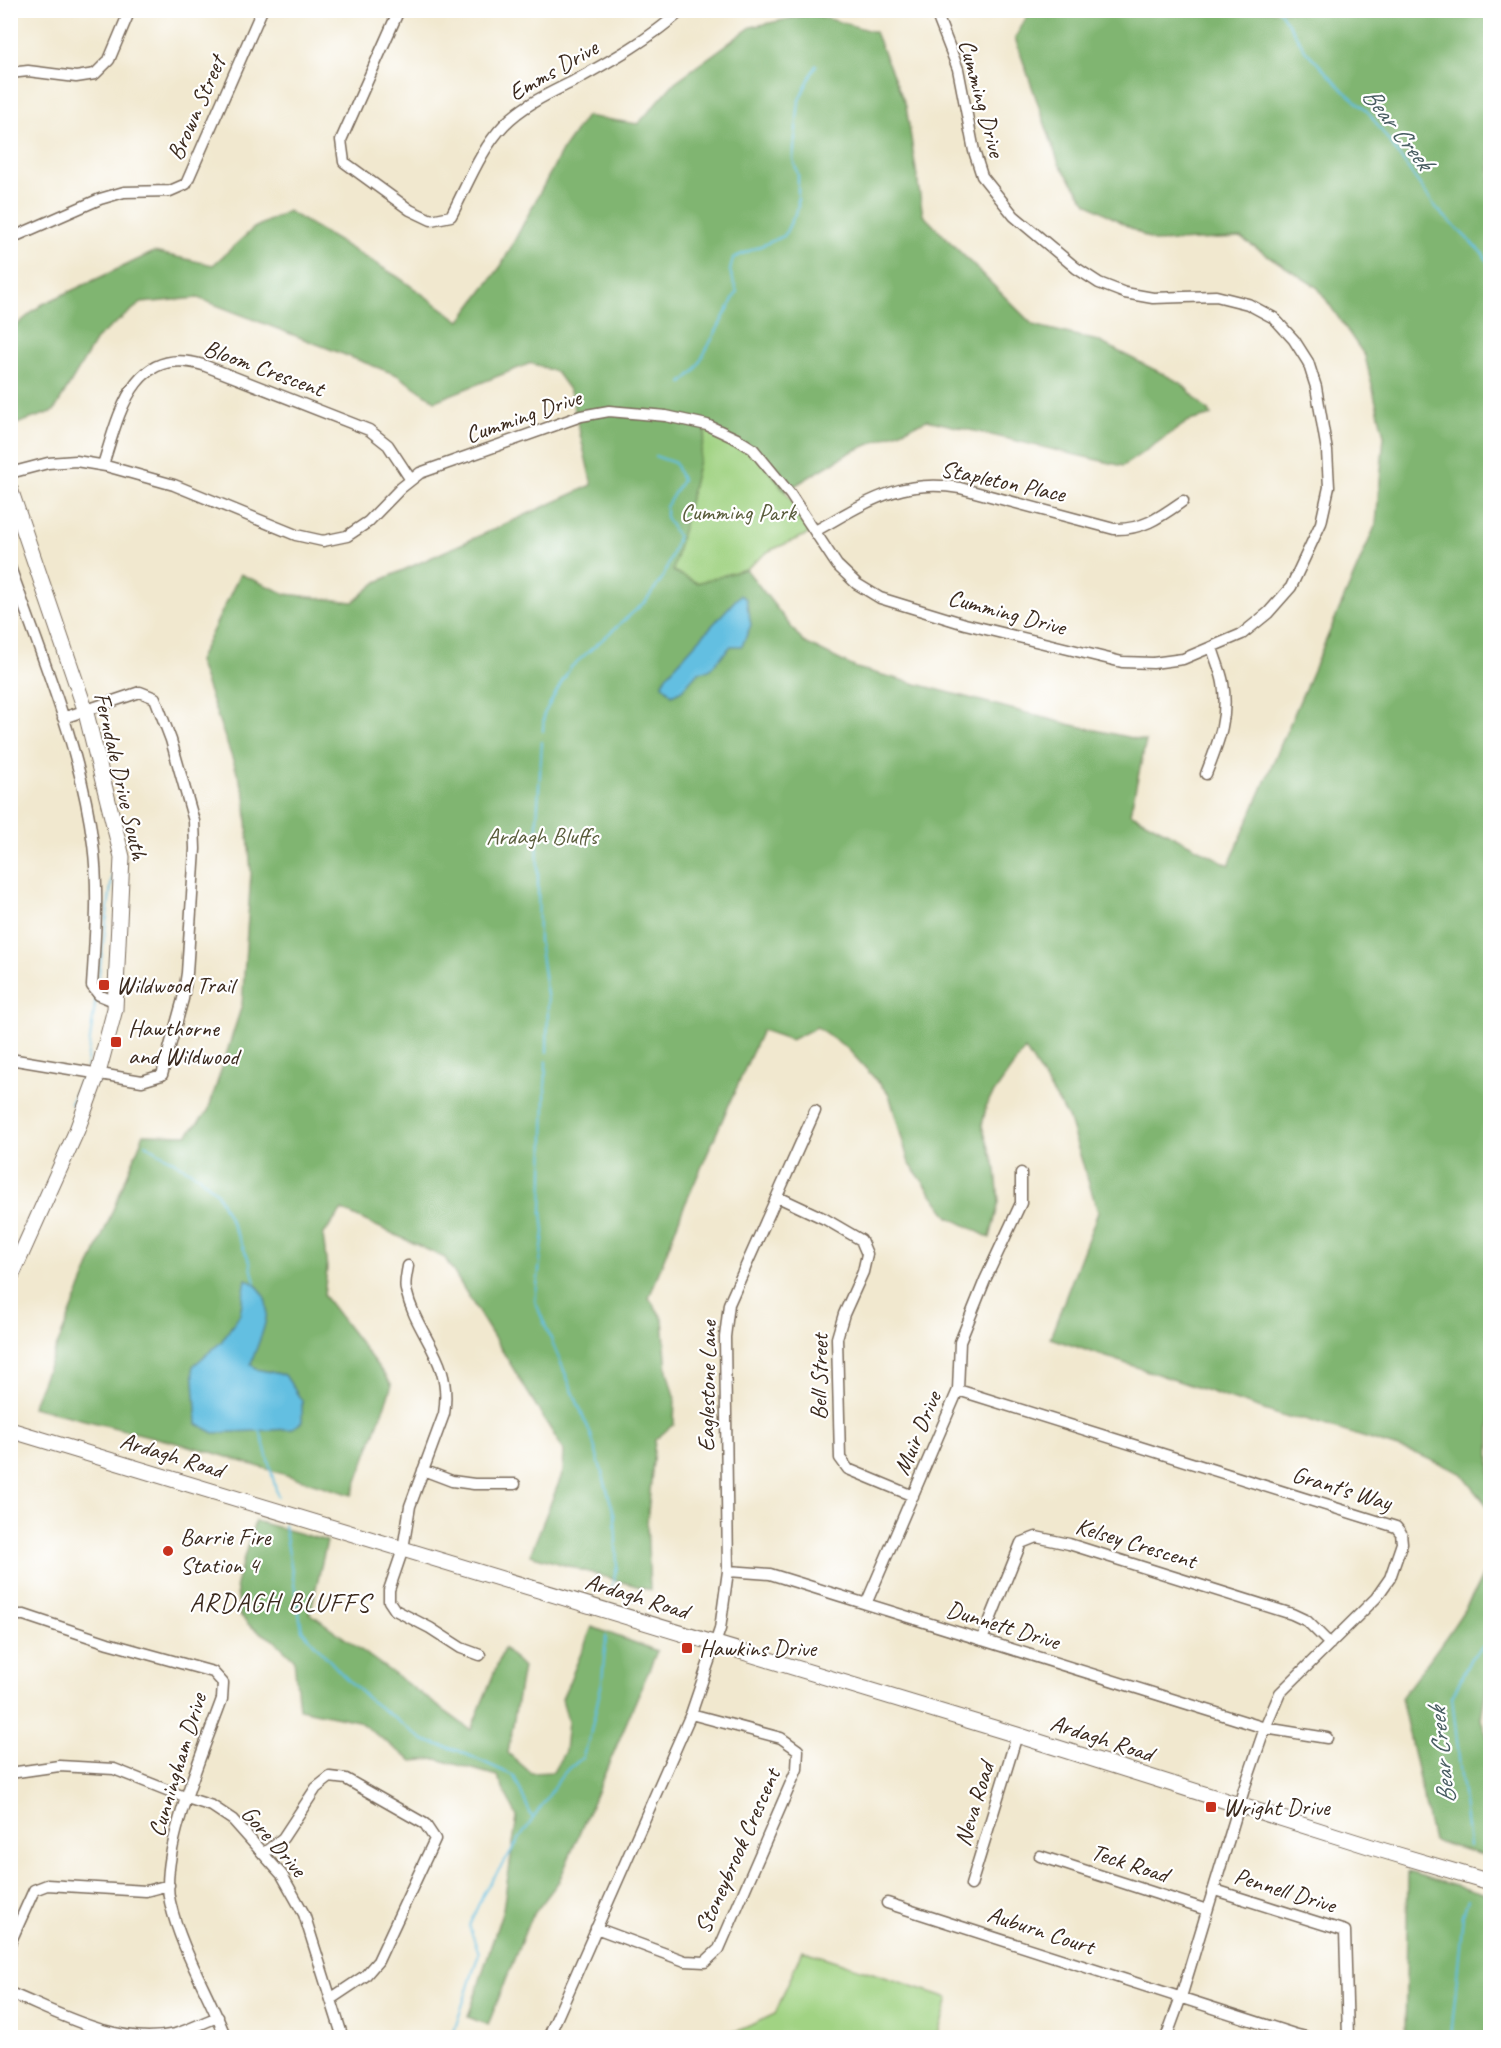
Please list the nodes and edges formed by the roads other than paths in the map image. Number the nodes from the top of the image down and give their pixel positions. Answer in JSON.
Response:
{"nodes":[{"id":1,"x":130,"y":10,"type":"edge"},
{"id":2,"x":262,"y":10,"type":"edge"},
{"id":3,"x":399,"y":10,"type":"edge"},
{"id":4,"x":682,"y":10,"type":"edge"},
{"id":5,"x":935,"y":10,"type":"edge"},
{"id":6,"x":10,"y":73,"type":"edge"},
{"id":7,"x":10,"y":232,"type":"edge"},
{"id":8,"x":103,"y":465,"type":"junction"},
{"id":9,"x":10,"y":473,"type":"edge"},
{"id":10,"x":411,"y":480,"type":"junction"},
{"id":11,"x":10,"y":489,"type":"edge"},
{"id":12,"x":1183,"y":501,"type":"dead end"},
{"id":13,"x":815,"y":531,"type":"junction"},
{"id":14,"x":10,"y":567,"type":"edge"},
{"id":15,"x":1212,"y":647,"type":"junction"},
{"id":16,"x":85,"y":709,"type":"junction"},
{"id":17,"x":63,"y":718,"type":"junction"},
{"id":18,"x":1206,"y":774,"type":"dead end"},
{"id":19,"x":116,"y":1002,"type":"junction"},
{"id":20,"x":10,"y":1059,"type":"edge"},
{"id":21,"x":98,"y":1073,"type":"junction"},
{"id":22,"x":815,"y":1111,"type":"dead end"},
{"id":23,"x":1021,"y":1173,"type":"dead end"},
{"id":24,"x":778,"y":1197,"type":"junction"},
{"id":25,"x":408,"y":1266,"type":"dead end"},
{"id":26,"x":10,"y":1279,"type":"edge"},
{"id":27,"x":958,"y":1390,"type":"junction"},
{"id":28,"x":10,"y":1430,"type":"edge"},
{"id":29,"x":423,"y":1470,"type":"junction"},
{"id":30,"x":515,"y":1484,"type":"dead end"},
{"id":31,"x":913,"y":1496,"type":"junction"},
{"id":32,"x":403,"y":1549,"type":"junction"},
{"id":33,"x":728,"y":1571,"type":"junction"},
{"id":34,"x":866,"y":1604,"type":"junction"},
{"id":35,"x":10,"y":1615,"type":"edge"},
{"id":36,"x":982,"y":1640,"type":"junction"},
{"id":37,"x":716,"y":1643,"type":"junction"},
{"id":38,"x":1330,"y":1644,"type":"junction"},
{"id":39,"x":480,"y":1655,"type":"dead end"},
{"id":40,"x":691,"y":1714,"type":"junction"},
{"id":41,"x":1265,"y":1728,"type":"junction"},
{"id":42,"x":1017,"y":1735,"type":"junction"},
{"id":43,"x":1327,"y":1738,"type":"dead end"},
{"id":44,"x":10,"y":1773,"type":"edge"},
{"id":45,"x":187,"y":1798,"type":"junction"},
{"id":46,"x":1240,"y":1806,"type":"junction"},
{"id":47,"x":263,"y":1854,"type":"junction"},
{"id":48,"x":1040,"y":1856,"type":"dead end"},
{"id":49,"x":1491,"y":1882,"type":"edge"},
{"id":50,"x":169,"y":1885,"type":"junction"},
{"id":51,"x":971,"y":1885,"type":"dead end"},
{"id":52,"x":1215,"y":1890,"type":"junction"},
{"id":53,"x":887,"y":1903,"type":"dead end"},
{"id":54,"x":1207,"y":1910,"type":"junction"},
{"id":55,"x":596,"y":1928,"type":"junction"},
{"id":56,"x":10,"y":1943,"type":"edge"},
{"id":57,"x":10,"y":1993,"type":"edge"},
{"id":58,"x":1181,"y":1997,"type":"junction"},
{"id":59,"x":332,"y":1998,"type":"junction"},
{"id":60,"x":218,"y":2017,"type":"junction"},
{"id":61,"x":226,"y":2037,"type":"edge"},
{"id":62,"x":343,"y":2037,"type":"edge"},
{"id":63,"x":548,"y":2037,"type":"edge"},
{"id":64,"x":1166,"y":2037,"type":"edge"},
{"id":65,"x":1310,"y":2037,"type":"edge"},
{"id":66,"x":1348,"y":2037,"type":"edge"}],
"edges":[{"from":1,"to":6,"type":"street"},
{"from":2,"to":7,"type":"street","name":"Brown Street"},
{"from":3,"to":4,"type":"street","name":"Emms Drive"},
{"from":5,"to":15,"type":"street","name":"Cumming Drive"},
{"from":8,"to":9,"type":"street","name":"Cumming Drive"},
{"from":8,"to":10,"type":"street","name":"Cumming Drive"},
{"from":8,"to":10,"type":"street","name":"Bloom Crescent"},
{"from":10,"to":13,"type":"street","name":"Cumming Drive"},
{"from":11,"to":16,"type":"street","name":"Ferndale Drive South"},
{"from":12,"to":13,"type":"street","name":"Stapleton Place"},
{"from":13,"to":15,"type":"street","name":"Cumming Drive"},
{"from":14,"to":17,"type":"street"},
{"from":15,"to":18,"type":"street"},
{"from":16,"to":17,"type":"street"},
{"from":16,"to":19,"type":"street","name":"Ferndale Drive South"},
{"from":16,"to":21,"type":"street"},
{"from":17,"to":19,"type":"street"},
{"from":19,"to":21,"type":"street","name":"Ferndale Drive South"},
{"from":20,"to":21,"type":"street"},
{"from":21,"to":26,"type":"street","name":"Ferndale Drive South"},
{"from":22,"to":24,"type":"street","name":"Eaglestone Lane"},
{"from":23,"to":27,"type":"street","name":"Muir Drive"},
{"from":24,"to":31,"type":"street","name":"Bell Street"},
{"from":24,"to":33,"type":"street","name":"Eaglestone Lane"},
{"from":25,"to":29,"type":"street"},
{"from":27,"to":31,"type":"street","name":"Muir Drive"},
{"from":27,"to":38,"type":"street","name":"Grant's Way"},
{"from":28,"to":32,"type":"street","name":"Ardagh Road"},
{"from":29,"to":30,"type":"street"},
{"from":29,"to":32,"type":"street"},
{"from":31,"to":34,"type":"street","name":"Muir Drive"},
{"from":32,"to":37,"type":"street","name":"Ardagh Road"},
{"from":32,"to":39,"type":"street"},
{"from":33,"to":34,"type":"street","name":"Dunnett Drive"},
{"from":33,"to":37,"type":"street","name":"Eaglestone Lane"},
{"from":34,"to":36,"type":"street","name":"Dunnett Drive"},
{"from":35,"to":45,"type":"street","name":"Cunningham Drive"},
{"from":36,"to":38,"type":"street","name":"Kelsey Crescent"},
{"from":36,"to":41,"type":"street","name":"Dunnett Drive"},
{"from":37,"to":40,"type":"street"},
{"from":37,"to":42,"type":"street","name":"Ardagh Road"},
{"from":38,"to":41,"type":"street","name":"Grant's Way"},
{"from":40,"to":55,"type":"street"},
{"from":40,"to":55,"type":"street","name":"Stoneybrook Crescent"},
{"from":41,"to":43,"type":"street","name":"Dunnett Drive"},
{"from":41,"to":46,"type":"street","name":"Grant's Way"},
{"from":42,"to":46,"type":"street","name":"Ardagh Road"},
{"from":42,"to":51,"type":"street","name":"Neva Road"},
{"from":44,"to":45,"type":"street","name":"Gore Drive"},
{"from":45,"to":47,"type":"street","name":"Gore Drive"},
{"from":45,"to":50,"type":"street","name":"Cunningham Drive"},
{"from":46,"to":49,"type":"street","name":"Ardagh Road"},
{"from":46,"to":52,"type":"street"},
{"from":47,"to":59,"type":"street","name":"Gore Drive"},
{"from":47,"to":59,"type":"street"},
{"from":48,"to":54,"type":"street","name":"Teck Road"},
{"from":50,"to":56,"type":"street"},
{"from":50,"to":60,"type":"street","name":"Cunningham Drive"},
{"from":52,"to":54,"type":"street"},
{"from":52,"to":66,"type":"street","name":"Pennell Drive"},
{"from":53,"to":58,"type":"street","name":"Auburn Court"},
{"from":54,"to":58,"type":"street"},
{"from":55,"to":63,"type":"street"},
{"from":57,"to":60,"type":"street"},
{"from":58,"to":64,"type":"street"},
{"from":58,"to":65,"type":"street","name":"Auburn Court"},
{"from":59,"to":62,"type":"street","name":"Gore Drive"},
{"from":60,"to":61,"type":"street","name":"Cunningham Drive"}]}
